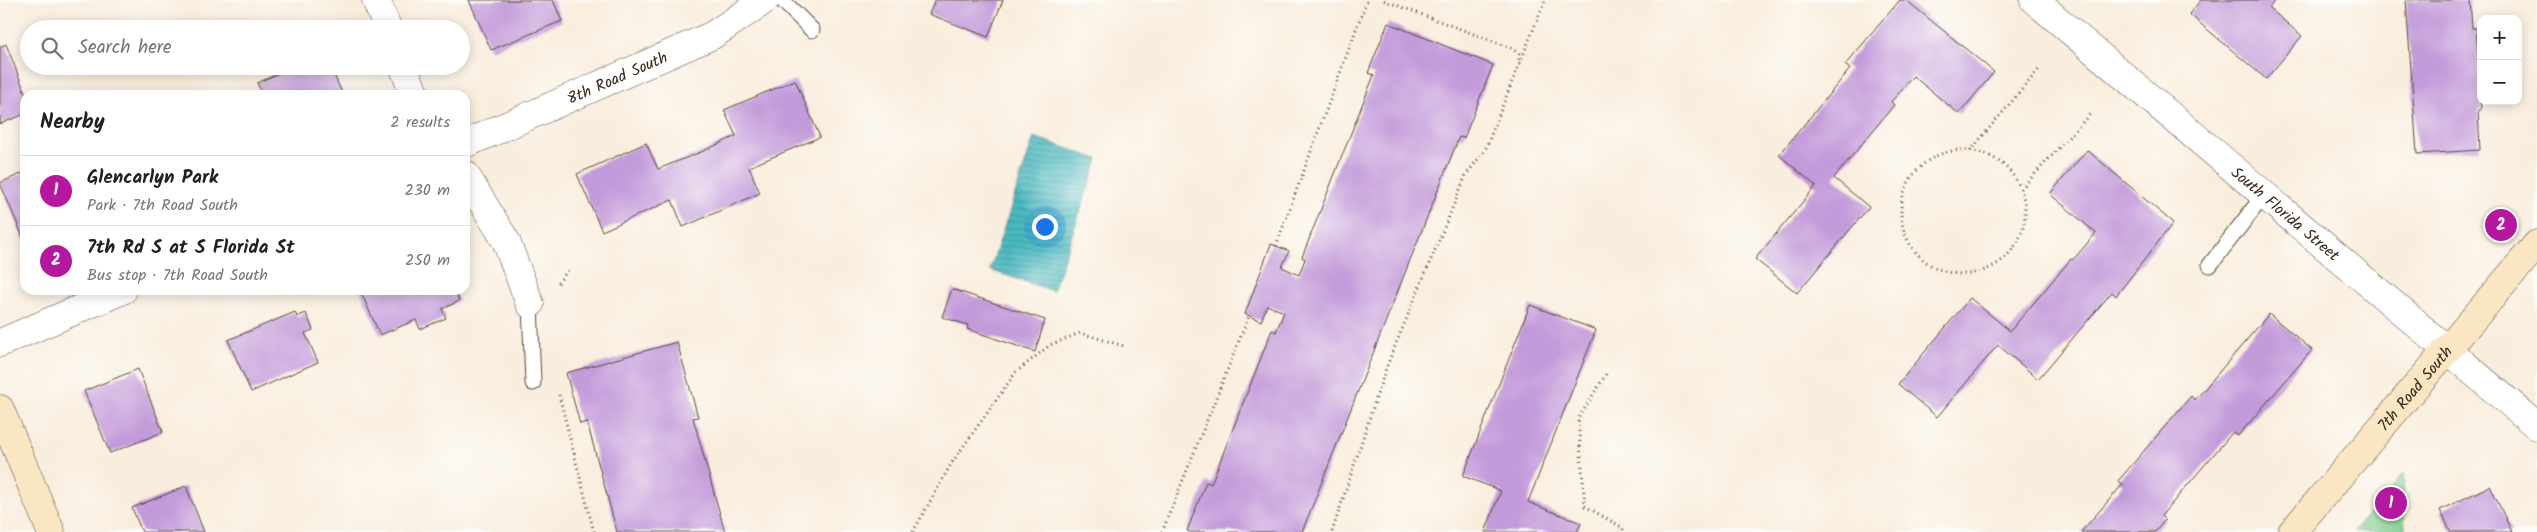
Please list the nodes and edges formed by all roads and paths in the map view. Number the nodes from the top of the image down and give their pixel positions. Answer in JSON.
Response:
{"nodes":[{"id":1,"x":376,"y":0,"type":"edge"},
{"id":2,"x":765,"y":0,"type":"edge"},
{"id":3,"x":782,"y":0,"type":"edge"},
{"id":4,"x":1366,"y":0,"type":"edge"},
{"id":5,"x":1383,"y":0,"type":"edge"},
{"id":6,"x":1545,"y":0,"type":"edge"},
{"id":7,"x":2034,"y":0,"type":"edge"},
{"id":8,"x":384,"y":20,"type":"edge"},
{"id":9,"x":812,"y":30,"type":"dead end"},
{"id":10,"x":1520,"y":64,"type":"junction"},
{"id":11,"x":2041,"y":67,"type":"dead end"},
{"id":12,"x":407,"y":75,"type":"edge"},
{"id":13,"x":413,"y":90,"type":"edge"},
{"id":14,"x":2092,"y":112,"type":"dead end"},
{"id":15,"x":470,"y":142,"type":"edge"},
{"id":16,"x":1970,"y":151,"type":"junction"},
{"id":17,"x":470,"y":182,"type":"edge"},
{"id":18,"x":2021,"y":190,"type":"junction"},
{"id":19,"x":2264,"y":195,"type":"junction"},
{"id":20,"x":2537,"y":244,"type":"edge"},
{"id":21,"x":1276,"y":246,"type":"dead end"},
{"id":22,"x":2210,"y":265,"type":"dead end"},
{"id":23,"x":568,"y":270,"type":"dead end"},
{"id":24,"x":553,"y":290,"type":"dead end"},
{"id":25,"x":111,"y":295,"type":"edge"},
{"id":26,"x":530,"y":304,"type":"joint"},
{"id":27,"x":1249,"y":316,"type":"dead end"},
{"id":28,"x":0,"y":343,"type":"edge"},
{"id":29,"x":1124,"y":346,"type":"dead end"},
{"id":30,"x":2447,"y":351,"type":"junction"},
{"id":31,"x":1606,"y":374,"type":"dead end"},
{"id":32,"x":533,"y":383,"type":"dead end"},
{"id":33,"x":558,"y":391,"type":"dead end"},
{"id":34,"x":0,"y":408,"type":"edge"},
{"id":35,"x":2537,"y":426,"type":"edge"},
{"id":36,"x":51,"y":532,"type":"edge"},
{"id":37,"x":594,"y":532,"type":"edge"},
{"id":38,"x":913,"y":532,"type":"edge"},
{"id":39,"x":1162,"y":532,"type":"edge"},
{"id":40,"x":1332,"y":532,"type":"edge"},
{"id":41,"x":1624,"y":532,"type":"edge"},
{"id":42,"x":2292,"y":532,"type":"edge"}],
"edges":[{"from":1,"to":8,"type":"street"},
{"from":2,"to":15,"type":"street","name":"8th Road South"},
{"from":3,"to":9,"type":"lane"},
{"from":4,"to":21,"type":"path"},
{"from":5,"to":10,"type":"path"},
{"from":6,"to":10,"type":"path"},
{"from":7,"to":19,"type":"street","name":"South Florida Street"},
{"from":10,"to":40,"type":"path"},
{"from":11,"to":16,"type":"path"},
{"from":12,"to":13,"type":"street"},
{"from":14,"to":18,"type":"path"},
{"from":16,"to":18,"type":"path"},
{"from":16,"to":18,"type":"path"},
{"from":17,"to":26,"type":"street"},
{"from":19,"to":22,"type":"lane"},
{"from":19,"to":30,"type":"street","name":"South Florida Street"},
{"from":20,"to":30,"type":"street","name":"7th Road South"},
{"from":23,"to":24,"type":"path"},
{"from":25,"to":28,"type":"street"},
{"from":26,"to":32,"type":"lane"},
{"from":27,"to":39,"type":"path"},
{"from":29,"to":38,"type":"path"},
{"from":30,"to":35,"type":"street","name":"South Florida Street"},
{"from":30,"to":42,"type":"street","name":"7th Road South"},
{"from":31,"to":41,"type":"path"},
{"from":33,"to":37,"type":"path"},
{"from":34,"to":36,"type":"street"}]}
